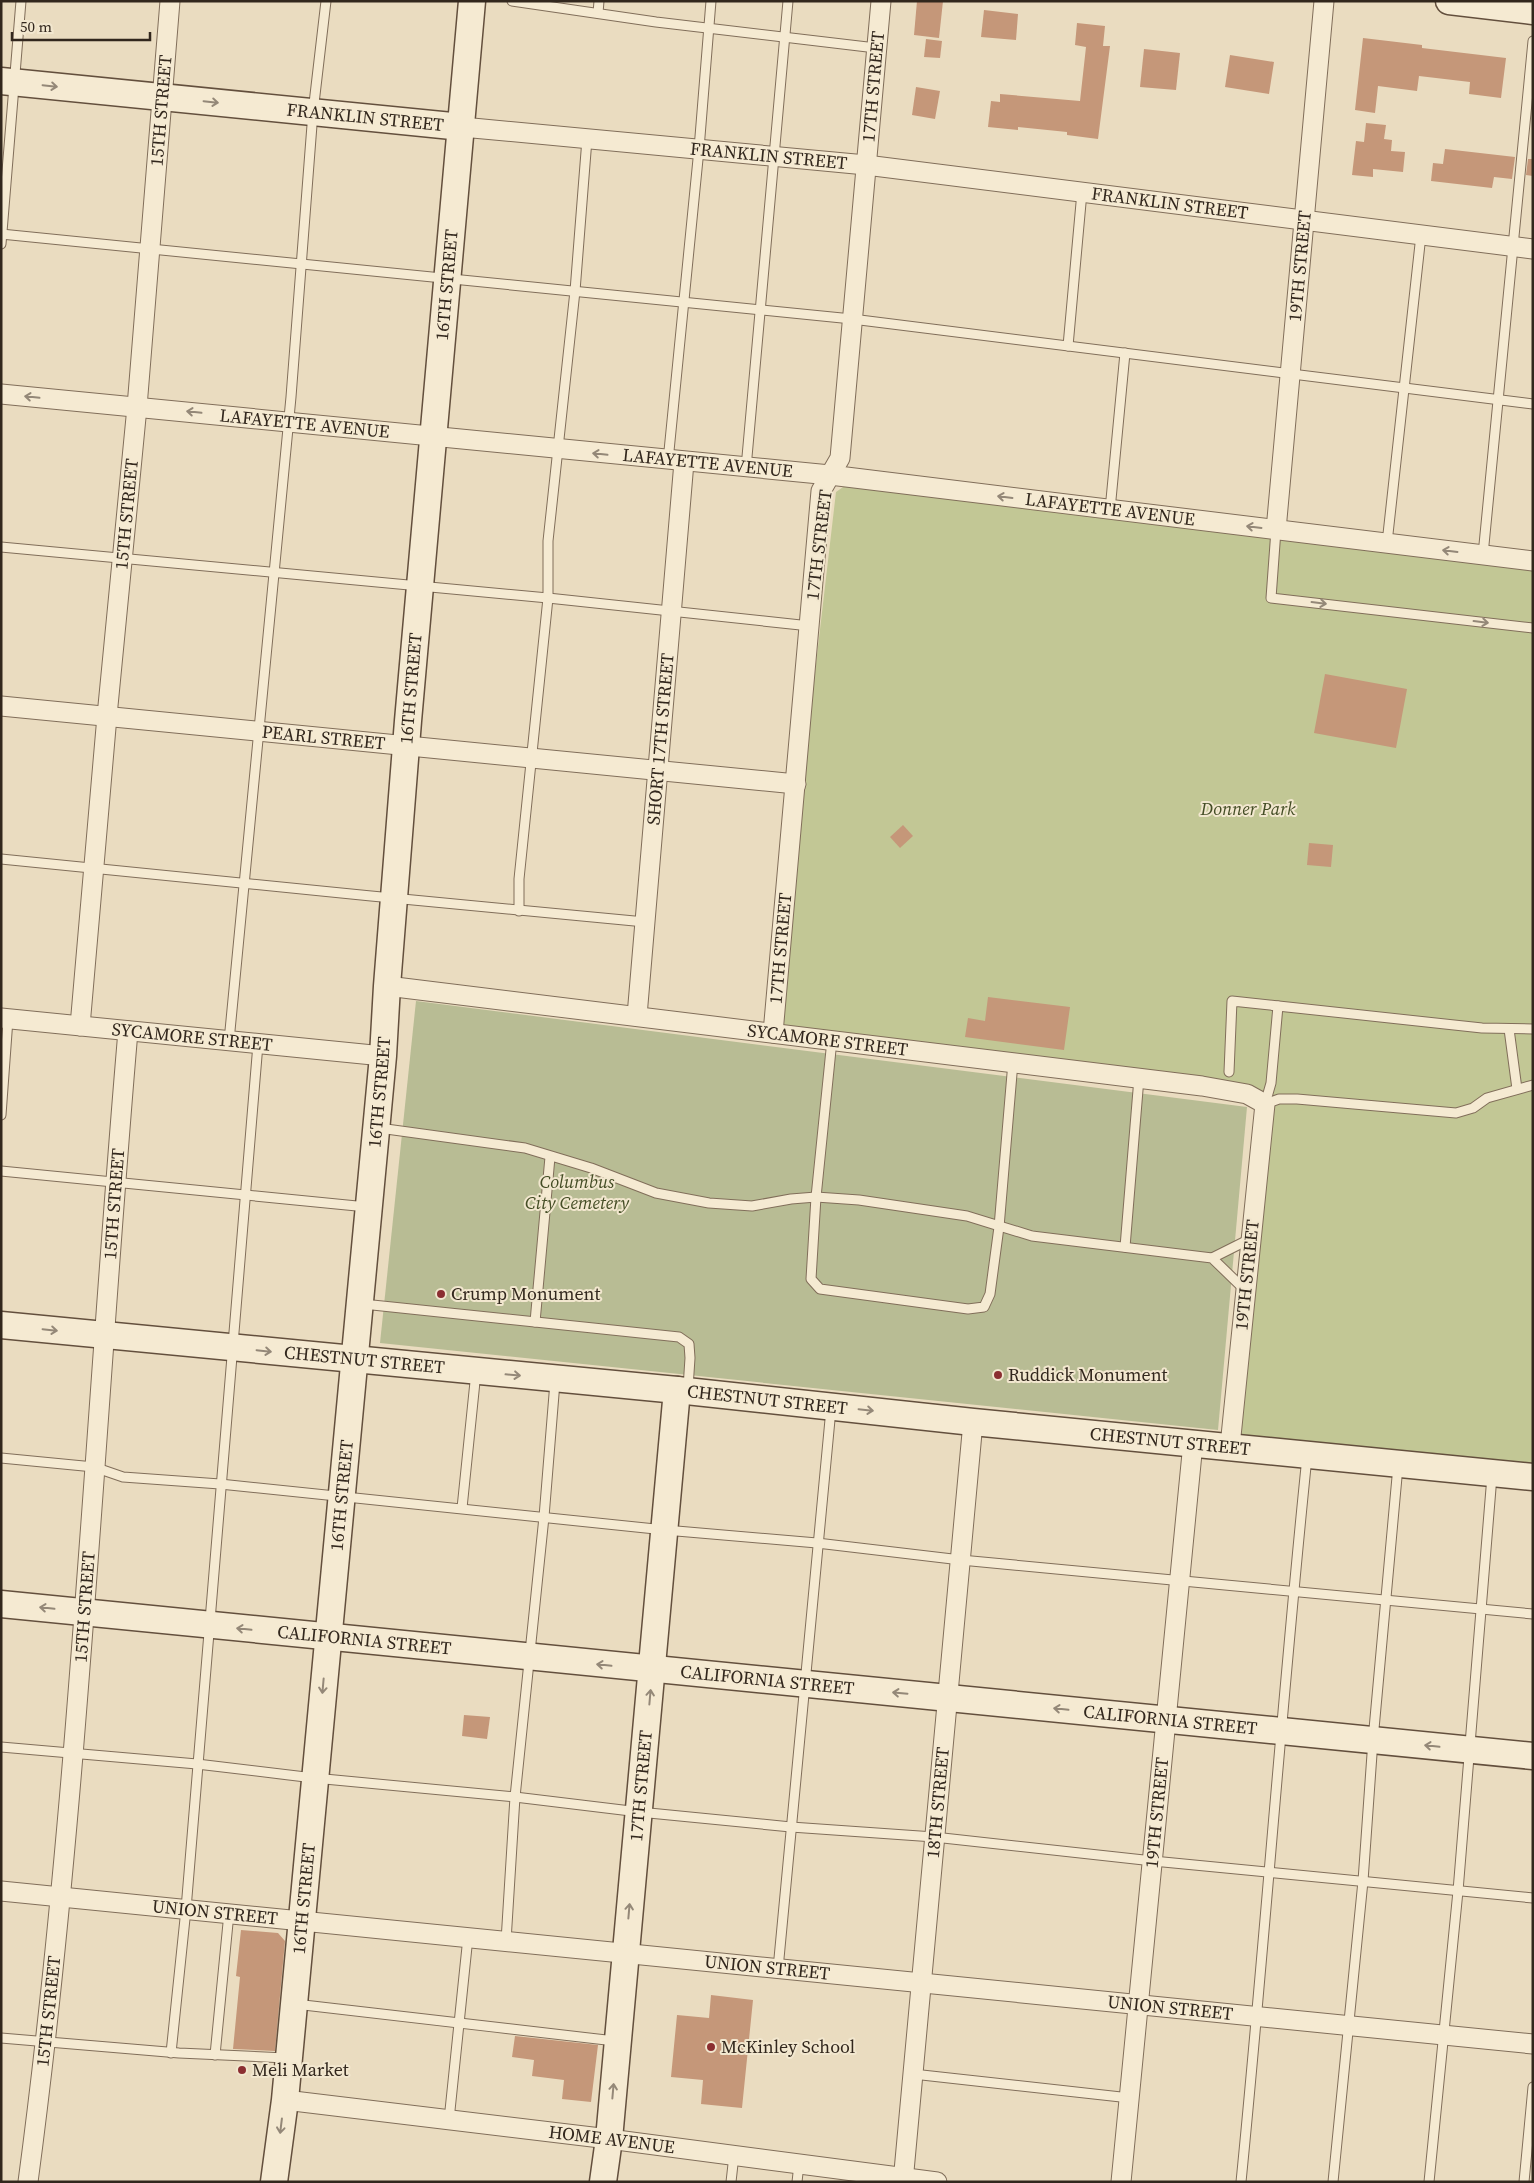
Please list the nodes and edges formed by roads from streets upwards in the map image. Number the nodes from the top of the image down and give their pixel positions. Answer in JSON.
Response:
{"nodes":[{"id":1,"x":170,"y":1,"type":"edge"},
{"id":2,"x":472,"y":1,"type":"edge"},
{"id":3,"x":881,"y":1,"type":"edge"},
{"id":4,"x":1324,"y":1,"type":"edge"},
{"id":5,"x":1449,"y":1,"type":"edge"},
{"id":6,"x":1533,"y":11,"type":"edge"},
{"id":7,"x":7,"y":81,"type":"edge"},
{"id":8,"x":161,"y":96,"type":"junction"},
{"id":9,"x":462,"y":127,"type":"junction"},
{"id":10,"x":866,"y":164,"type":"junction"},
{"id":11,"x":1304,"y":220,"type":"junction"},
{"id":12,"x":1533,"y":249,"type":"edge"},
{"id":13,"x":1,"y":394,"type":"edge"},
{"id":14,"x":137,"y":406,"type":"junction"},
{"id":15,"x":434,"y":437,"type":"junction"},
{"id":16,"x":676,"y":461,"type":"junction"},
{"id":17,"x":830,"y":475,"type":"junction"},
{"id":18,"x":1276,"y":530,"type":"junction"},
{"id":19,"x":1533,"y":561,"type":"edge"},
{"id":20,"x":1,"y":706,"type":"edge"},
{"id":21,"x":107,"y":716,"type":"junction"},
{"id":22,"x":406,"y":746,"type":"junction"},
{"id":23,"x":658,"y":771,"type":"junction"},
{"id":24,"x":796,"y":784,"type":"junction"},
{"id":25,"x":387,"y":986,"type":"junction"},
{"id":26,"x":637,"y":1016,"type":"junction"},
{"id":27,"x":4,"y":1019,"type":"edge"},
{"id":28,"x":80,"y":1026,"type":"junction"},
{"id":29,"x":128,"y":1031,"type":"junction"},
{"id":30,"x":774,"y":1033,"type":"junction"},
{"id":31,"x":383,"y":1056,"type":"junction"},
{"id":32,"x":1265,"y":1104,"type":"joint"},
{"id":33,"x":1,"y":1325,"type":"edge"},
{"id":34,"x":104,"y":1335,"type":"junction"},
{"id":35,"x":354,"y":1360,"type":"junction"},
{"id":36,"x":682,"y":1391,"type":"junction"},
{"id":37,"x":973,"y":1422,"type":"junction"},
{"id":38,"x":1193,"y":1443,"type":"junction"},
{"id":39,"x":1230,"y":1446,"type":"junction"},
{"id":40,"x":1533,"y":1477,"type":"edge"},
{"id":41,"x":1,"y":1604,"type":"edge"},
{"id":42,"x":83,"y":1612,"type":"junction"},
{"id":43,"x":327,"y":1637,"type":"junction"},
{"id":44,"x":652,"y":1669,"type":"junction"},
{"id":45,"x":948,"y":1698,"type":"junction"},
{"id":46,"x":1166,"y":1719,"type":"junction"},
{"id":47,"x":1533,"y":1756,"type":"edge"},
{"id":48,"x":1,"y":1891,"type":"edge"},
{"id":49,"x":60,"y":1897,"type":"junction"},
{"id":50,"x":301,"y":1920,"type":"junction"},
{"id":51,"x":626,"y":1953,"type":"junction"},
{"id":52,"x":920,"y":1984,"type":"junction"},
{"id":53,"x":1139,"y":2004,"type":"junction"},
{"id":54,"x":1533,"y":2044,"type":"edge"},
{"id":55,"x":284,"y":2100,"type":"junction"},
{"id":56,"x":609,"y":2139,"type":"junction"},
{"id":57,"x":798,"y":2173,"type":"edge"},
{"id":58,"x":903,"y":2179,"type":"edge"},
{"id":59,"x":28,"y":2182,"type":"edge"},
{"id":60,"x":274,"y":2182,"type":"edge"},
{"id":61,"x":603,"y":2182,"type":"edge"},
{"id":62,"x":937,"y":2182,"type":"edge"},
{"id":63,"x":1121,"y":2182,"type":"edge"}],
"edges":[{"from":1,"to":8,"type":"street","name":"15TH STREET"},
{"from":2,"to":9,"type":"street","name":"16TH STREET"},
{"from":3,"to":10,"type":"street","name":"17TH STREET"},
{"from":4,"to":11,"type":"street","name":"19TH STREET"},
{"from":5,"to":6,"type":"street"},
{"from":7,"to":8,"type":"street","name":"FRANKLIN STREET","one_way":true},
{"from":8,"to":9,"type":"street","name":"FRANKLIN STREET","one_way":true},
{"from":8,"to":14,"type":"street","name":"15TH STREET"},
{"from":9,"to":10,"type":"street","name":"FRANKLIN STREET"},
{"from":9,"to":15,"type":"street","name":"16TH STREET"},
{"from":10,"to":11,"type":"street","name":"FRANKLIN STREET"},
{"from":10,"to":17,"type":"street","name":"17TH STREET"},
{"from":11,"to":12,"type":"street","name":"FRANKLIN STREET"},
{"from":11,"to":18,"type":"street","name":"19TH STREET"},
{"from":14,"to":13,"type":"street","name":"LAFAYETTE AVENUE","one_way":true},
{"from":15,"to":14,"type":"street","name":"LAFAYETTE AVENUE","one_way":true},
{"from":14,"to":21,"type":"street","name":"15TH STREET"},
{"from":16,"to":15,"type":"street","name":"LAFAYETTE AVENUE","one_way":true},
{"from":15,"to":22,"type":"street","name":"16TH STREET"},
{"from":16,"to":17,"type":"street","name":"LAFAYETTE AVENUE"},
{"from":16,"to":23,"type":"street","name":"SHORT 17TH STREET"},
{"from":18,"to":17,"type":"street","name":"LAFAYETTE AVENUE","one_way":true},
{"from":17,"to":24,"type":"street","name":"17TH STREET"},
{"from":19,"to":18,"type":"street","name":"LAFAYETTE AVENUE","one_way":true},
{"from":20,"to":21,"type":"street","name":"PEARL STREET"},
{"from":21,"to":22,"type":"street","name":"PEARL STREET"},
{"from":21,"to":28,"type":"street","name":"15TH STREET"},
{"from":22,"to":23,"type":"street","name":"PEARL STREET"},
{"from":22,"to":25,"type":"street","name":"16TH STREET"},
{"from":23,"to":24,"type":"street","name":"PEARL STREET"},
{"from":23,"to":26,"type":"street","name":"SHORT 17TH STREET"},
{"from":24,"to":30,"type":"street","name":"17TH STREET"},
{"from":25,"to":26,"type":"street","name":"SYCAMORE STREET"},
{"from":25,"to":31,"type":"street","name":"16TH STREET"},
{"from":26,"to":30,"type":"street","name":"SYCAMORE STREET"},
{"from":27,"to":28,"type":"street","name":"SYCAMORE STREET"},
{"from":28,"to":29,"type":"street","name":"SYCAMORE STREET"},
{"from":29,"to":31,"type":"street","name":"SYCAMORE STREET"},
{"from":29,"to":34,"type":"street","name":"15TH STREET"},
{"from":30,"to":32,"type":"street","name":"SYCAMORE STREET"},
{"from":31,"to":35,"type":"street","name":"16TH STREET"},
{"from":32,"to":39,"type":"street","name":"19TH STREET"},
{"from":33,"to":34,"type":"street","name":"CHESTNUT STREET","one_way":true},
{"from":34,"to":35,"type":"street","name":"CHESTNUT STREET","one_way":true},
{"from":34,"to":42,"type":"street","name":"15TH STREET"},
{"from":35,"to":36,"type":"street","name":"CHESTNUT STREET","one_way":true},
{"from":35,"to":43,"type":"street","name":"16TH STREET"},
{"from":36,"to":37,"type":"street","name":"CHESTNUT STREET","one_way":true},
{"from":36,"to":44,"type":"street","name":"17TH STREET"},
{"from":37,"to":38,"type":"street","name":"CHESTNUT STREET"},
{"from":37,"to":45,"type":"street","name":"18TH STREET"},
{"from":38,"to":39,"type":"street","name":"CHESTNUT STREET"},
{"from":38,"to":46,"type":"street","name":"19TH STREET"},
{"from":39,"to":40,"type":"street","name":"CHESTNUT STREET"},
{"from":42,"to":41,"type":"street","name":"CALIFORNIA STREET","one_way":true},
{"from":43,"to":42,"type":"street","name":"CALIFORNIA STREET","one_way":true},
{"from":42,"to":49,"type":"street","name":"15TH STREET"},
{"from":44,"to":43,"type":"street","name":"CALIFORNIA STREET","one_way":true},
{"from":43,"to":50,"type":"street","name":"16TH STREET","one_way":true},
{"from":45,"to":44,"type":"street","name":"CALIFORNIA STREET","one_way":true},
{"from":51,"to":44,"type":"street","name":"17TH STREET","one_way":true},
{"from":46,"to":45,"type":"street","name":"CALIFORNIA STREET","one_way":true},
{"from":45,"to":52,"type":"street","name":"18TH STREET"},
{"from":47,"to":46,"type":"street","name":"CALIFORNIA STREET","one_way":true},
{"from":46,"to":53,"type":"street","name":"19TH STREET"},
{"from":48,"to":49,"type":"street","name":"UNION STREET"},
{"from":49,"to":50,"type":"street","name":"UNION STREET"},
{"from":49,"to":59,"type":"street","name":"15TH STREET"},
{"from":50,"to":51,"type":"street","name":"UNION STREET"},
{"from":50,"to":55,"type":"street","name":"16TH STREET"},
{"from":51,"to":52,"type":"street","name":"UNION STREET"},
{"from":56,"to":51,"type":"street","name":"17TH STREET","one_way":true},
{"from":52,"to":53,"type":"street","name":"UNION STREET"},
{"from":52,"to":58,"type":"street","name":"18TH STREET"},
{"from":53,"to":54,"type":"street","name":"UNION STREET"},
{"from":53,"to":63,"type":"street","name":"19TH STREET"},
{"from":55,"to":56,"type":"street","name":"HOME AVENUE"},
{"from":55,"to":60,"type":"street","name":"16TH STREET","one_way":true},
{"from":56,"to":57,"type":"street","name":"HOME AVENUE"},
{"from":56,"to":61,"type":"street","name":"17TH STREET"},
{"from":57,"to":58,"type":"street","name":"HOME AVENUE"},
{"from":58,"to":62,"type":"street","name":"HOME AVENUE"}]}
